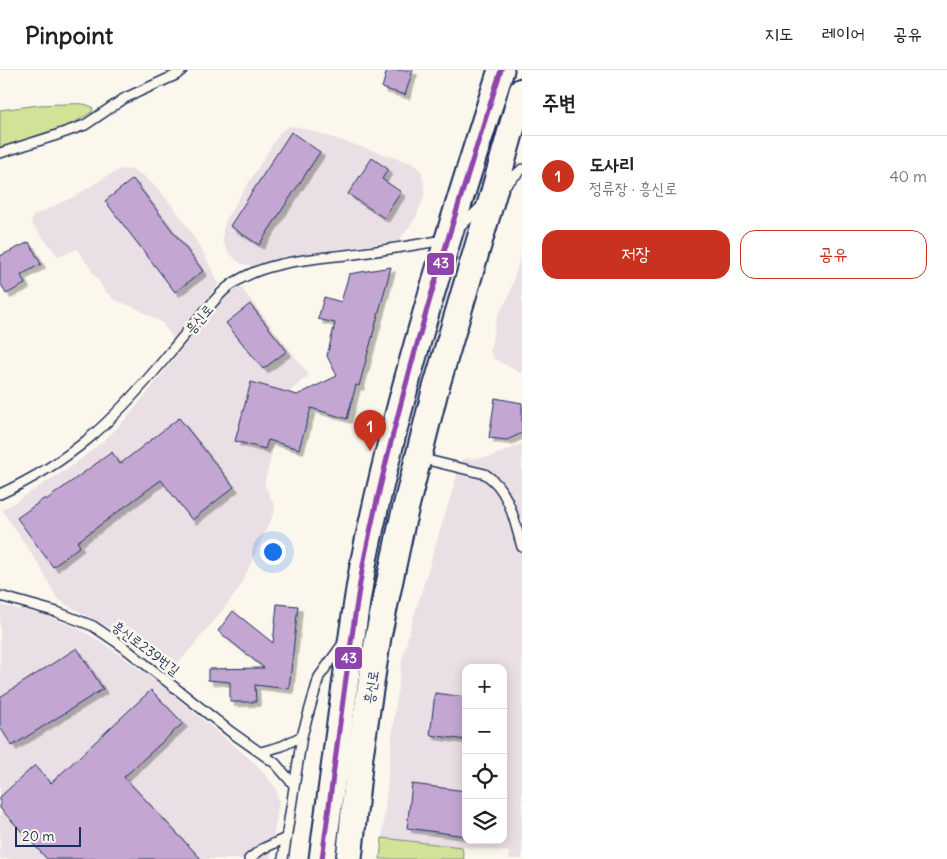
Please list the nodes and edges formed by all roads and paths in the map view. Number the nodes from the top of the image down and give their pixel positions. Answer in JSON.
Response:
{"nodes":[{"id":1,"x":182,"y":70,"type":"edge"},
{"id":2,"x":501,"y":70,"type":"edge"},
{"id":3,"x":522,"y":91,"type":"edge"},
{"id":4,"x":0,"y":153,"type":"edge"},
{"id":5,"x":522,"y":169,"type":"edge"},
{"id":6,"x":494,"y":195,"type":"junction"},
{"id":7,"x":446,"y":240,"type":"junction"},
{"id":8,"x":419,"y":458,"type":"junction"},
{"id":9,"x":0,"y":494,"type":"edge"},
{"id":10,"x":522,"y":547,"type":"edge"},
{"id":11,"x":0,"y":596,"type":"edge"},
{"id":12,"x":353,"y":629,"type":"junction"},
{"id":13,"x":302,"y":736,"type":"junction"},
{"id":14,"x":261,"y":752,"type":"junction"},
{"id":15,"x":294,"y":785,"type":"junction"},
{"id":16,"x":286,"y":838,"type":"junction"},
{"id":17,"x":249,"y":859,"type":"edge"},
{"id":18,"x":283,"y":859,"type":"edge"},
{"id":19,"x":322,"y":859,"type":"edge"},
{"id":20,"x":349,"y":859,"type":"edge"}],
"edges":[{"from":1,"to":4,"type":"lane"},
{"from":2,"to":7,"type":"main road","name":"흥신로"},
{"from":3,"to":6,"type":"main road","name":"흥신로"},
{"from":5,"to":6,"type":"lane"},
{"from":6,"to":7,"type":"lane"},
{"from":6,"to":8,"type":"main road","name":"흥신로"},
{"from":7,"to":9,"type":"lane","name":"흥신로"},
{"from":7,"to":12,"type":"main road","name":"흥신로"},
{"from":8,"to":10,"type":"lane"},
{"from":8,"to":20,"type":"main road","name":"흥신로"},
{"from":11,"to":14,"type":"lane","name":"흥신로239번길"},
{"from":12,"to":13,"type":"lane"},
{"from":12,"to":19,"type":"main road","name":"흥신로"},
{"from":13,"to":14,"type":"lane"},
{"from":13,"to":15,"type":"lane"},
{"from":14,"to":15,"type":"lane","name":"흥신로239번길"},
{"from":15,"to":16,"type":"lane"},
{"from":16,"to":17,"type":"lane"},
{"from":16,"to":18,"type":"lane"}]}
